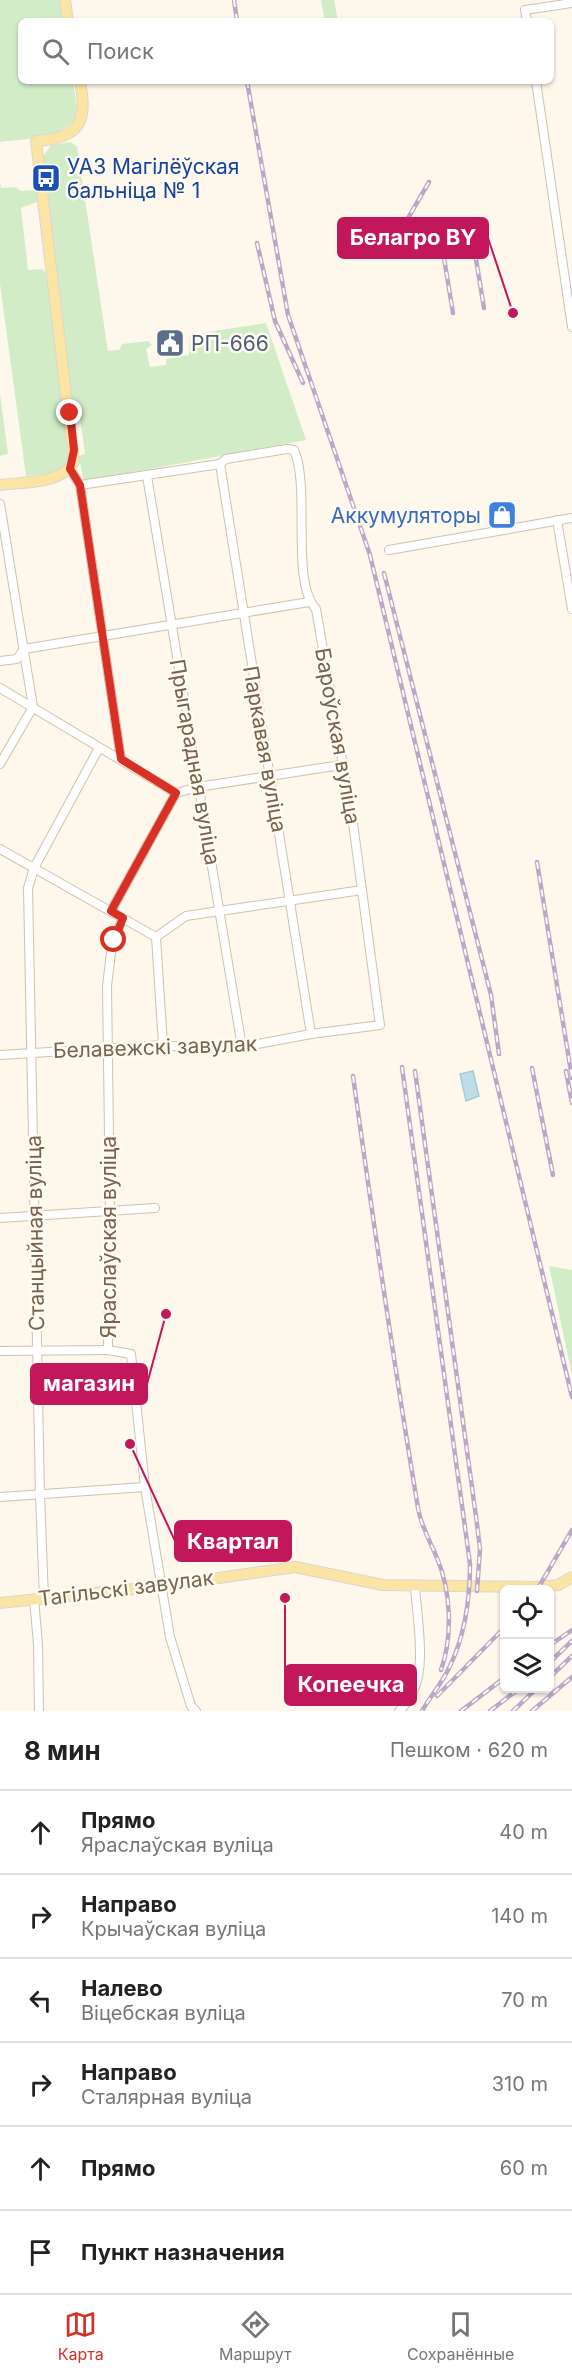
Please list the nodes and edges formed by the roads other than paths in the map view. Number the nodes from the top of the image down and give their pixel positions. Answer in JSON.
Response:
{"nodes":[{"id":1,"x":64,"y":0,"type":"edge"},
{"id":2,"x":572,"y":3,"type":"edge"},
{"id":3,"x":67,"y":18,"type":"edge"},
{"id":4,"x":526,"y":18,"type":"edge"},
{"id":5,"x":80,"y":84,"type":"edge"},
{"id":6,"x":536,"y":84,"type":"edge"},
{"id":7,"x":567,"y":268,"type":"edge"},
{"id":8,"x":572,"y":327,"type":"edge"},
{"id":9,"x":220,"y":464,"type":"junction"},
{"id":10,"x":70,"y":469,"type":"junction"},
{"id":11,"x":147,"y":476,"type":"junction"},
{"id":12,"x":0,"y":485,"type":"edge"},
{"id":13,"x":80,"y":485,"type":"junction"},
{"id":14,"x":0,"y":504,"type":"edge"},
{"id":15,"x":572,"y":518,"type":"edge"},
{"id":16,"x":557,"y":520,"type":"junction"},
{"id":17,"x":389,"y":550,"type":"dead end"},
{"id":18,"x":309,"y":602,"type":"junction"},
{"id":19,"x":572,"y":609,"type":"edge"},
{"id":20,"x":242,"y":614,"type":"junction"},
{"id":21,"x":171,"y":626,"type":"junction"},
{"id":22,"x":104,"y":637,"type":"junction"},
{"id":23,"x":24,"y":649,"type":"junction"},
{"id":24,"x":0,"y":661,"type":"edge"},
{"id":25,"x":0,"y":688,"type":"edge"},
{"id":26,"x":33,"y":707,"type":"junction"},
{"id":27,"x":99,"y":748,"type":"junction"},
{"id":28,"x":121,"y":759,"type":"junction"},
{"id":29,"x":0,"y":764,"type":"edge"},
{"id":30,"x":341,"y":765,"type":"junction"},
{"id":31,"x":270,"y":775,"type":"junction"},
{"id":32,"x":198,"y":787,"type":"junction"},
{"id":33,"x":176,"y":793,"type":"junction"},
{"id":34,"x":0,"y":849,"type":"edge"},
{"id":35,"x":34,"y":868,"type":"junction"},
{"id":36,"x":362,"y":890,"type":"junction"},
{"id":37,"x":291,"y":899,"type":"junction"},
{"id":38,"x":111,"y":911,"type":"junction"},
{"id":39,"x":221,"y":911,"type":"junction"},
{"id":40,"x":123,"y":918,"type":"junction"},
{"id":41,"x":156,"y":937,"type":"junction"},
{"id":42,"x":380,"y":1025,"type":"joint"},
{"id":43,"x":311,"y":1034,"type":"junction"},
{"id":44,"x":164,"y":1046,"type":"junction"},
{"id":45,"x":242,"y":1047,"type":"junction"},
{"id":46,"x":108,"y":1048,"type":"junction"},
{"id":47,"x":32,"y":1052,"type":"junction"},
{"id":48,"x":0,"y":1055,"type":"edge"},
{"id":49,"x":155,"y":1208,"type":"dead end"},
{"id":50,"x":110,"y":1212,"type":"junction"},
{"id":51,"x":34,"y":1215,"type":"junction"},
{"id":52,"x":0,"y":1218,"type":"edge"},
{"id":53,"x":108,"y":1350,"type":"junction"},
{"id":54,"x":0,"y":1351,"type":"edge"},
{"id":55,"x":38,"y":1351,"type":"junction"},
{"id":56,"x":145,"y":1487,"type":"junction"},
{"id":57,"x":40,"y":1495,"type":"junction"},
{"id":58,"x":0,"y":1497,"type":"edge"},
{"id":59,"x":572,"y":1577,"type":"edge"},
{"id":60,"x":162,"y":1586,"type":"junction"},
{"id":61,"x":415,"y":1586,"type":"junction"},
{"id":62,"x":39,"y":1599,"type":"junction"},
{"id":63,"x":0,"y":1603,"type":"edge"},
{"id":64,"x":39,"y":1711,"type":"edge"},
{"id":65,"x":196,"y":1711,"type":"edge"},
{"id":66,"x":399,"y":1711,"type":"edge"}],
"edges":[{"from":1,"to":3,"type":"main road"},
{"from":2,"to":4,"type":"street"},
{"from":5,"to":10,"type":"main road"},
{"from":6,"to":7,"type":"street"},
{"from":7,"to":8,"type":"street"},
{"from":9,"to":11,"type":"street"},
{"from":9,"to":18,"type":"street","name":"Бароўская вуліца"},
{"from":9,"to":20,"type":"street","name":"Паркавая вуліца"},
{"from":10,"to":12,"type":"main road"},
{"from":10,"to":13,"type":"street"},
{"from":11,"to":13,"type":"street"},
{"from":11,"to":21,"type":"street","name":"Прыгарадная вуліца"},
{"from":13,"to":22,"type":"street"},
{"from":14,"to":23,"type":"street"},
{"from":15,"to":16,"type":"street"},
{"from":16,"to":17,"type":"street"},
{"from":16,"to":19,"type":"street"},
{"from":18,"to":20,"type":"street"},
{"from":18,"to":30,"type":"street","name":"Бароўская вуліца"},
{"from":20,"to":21,"type":"street"},
{"from":20,"to":31,"type":"street","name":"Паркавая вуліца"},
{"from":21,"to":22,"type":"street"},
{"from":21,"to":32,"type":"street","name":"Прыгарадная вуліца"},
{"from":22,"to":23,"type":"street"},
{"from":22,"to":28,"type":"street"},
{"from":23,"to":24,"type":"street"},
{"from":23,"to":26,"type":"street"},
{"from":25,"to":26,"type":"street"},
{"from":26,"to":27,"type":"street"},
{"from":26,"to":29,"type":"street"},
{"from":27,"to":28,"type":"street"},
{"from":27,"to":35,"type":"street","name":"Станцыйная вуліца"},
{"from":28,"to":33,"type":"street"},
{"from":30,"to":31,"type":"street"},
{"from":30,"to":36,"type":"street","name":"Бароўская вуліца"},
{"from":31,"to":32,"type":"street"},
{"from":31,"to":37,"type":"street","name":"Паркавая вуліца"},
{"from":32,"to":33,"type":"street"},
{"from":32,"to":39,"type":"street","name":"Прыгарадная вуліца"},
{"from":33,"to":38,"type":"street"},
{"from":34,"to":35,"type":"street"},
{"from":35,"to":38,"type":"street"},
{"from":35,"to":47,"type":"street","name":"Станцыйная вуліца"},
{"from":36,"to":37,"type":"street"},
{"from":36,"to":42,"type":"street","name":"Бароўская вуліца"},
{"from":37,"to":39,"type":"street"},
{"from":37,"to":43,"type":"street","name":"Паркавая вуліца"},
{"from":38,"to":40,"type":"street"},
{"from":39,"to":41,"type":"street"},
{"from":39,"to":45,"type":"street","name":"Прыгарадная вуліца"},
{"from":40,"to":41,"type":"street"},
{"from":40,"to":46,"type":"street","name":"Яраслаўская вуліца"},
{"from":41,"to":44,"type":"street"},
{"from":42,"to":43,"type":"street","name":"Белавежскі завулак"},
{"from":43,"to":45,"type":"street","name":"Белавежскі завулак"},
{"from":44,"to":45,"type":"street","name":"Белавежскі завулак"},
{"from":44,"to":46,"type":"street","name":"Белавежскі завулак"},
{"from":46,"to":47,"type":"street","name":"Белавежскі завулак"},
{"from":46,"to":50,"type":"street","name":"Яраслаўская вуліца"},
{"from":47,"to":48,"type":"street","name":"Белавежскі завулак"},
{"from":47,"to":51,"type":"street","name":"Станцыйная вуліца"},
{"from":49,"to":50,"type":"street"},
{"from":50,"to":51,"type":"street"},
{"from":50,"to":53,"type":"street","name":"Яраслаўская вуліца"},
{"from":51,"to":52,"type":"street"},
{"from":51,"to":55,"type":"street","name":"Станцыйная вуліца"},
{"from":53,"to":55,"type":"street"},
{"from":53,"to":56,"type":"street","name":"Яраслаўская вуліца"},
{"from":54,"to":55,"type":"street"},
{"from":55,"to":57,"type":"street","name":"Станцыйная вуліца"},
{"from":56,"to":57,"type":"street"},
{"from":56,"to":60,"type":"street","name":"Яраслаўская вуліца"},
{"from":57,"to":58,"type":"street"},
{"from":57,"to":62,"type":"street","name":"Станцыйная вуліца"},
{"from":59,"to":61,"type":"main road","name":"Тагільскі завулак"},
{"from":60,"to":61,"type":"main road","name":"Тагільскі завулак"},
{"from":60,"to":62,"type":"main road","name":"Тагільскі завулак"},
{"from":60,"to":65,"type":"street","name":"Яраслаўская вуліца"},
{"from":61,"to":66,"type":"street"},
{"from":62,"to":63,"type":"main road","name":"Тагільскі завулак"},
{"from":62,"to":64,"type":"street","name":"Станцыйная вуліца"}]}
